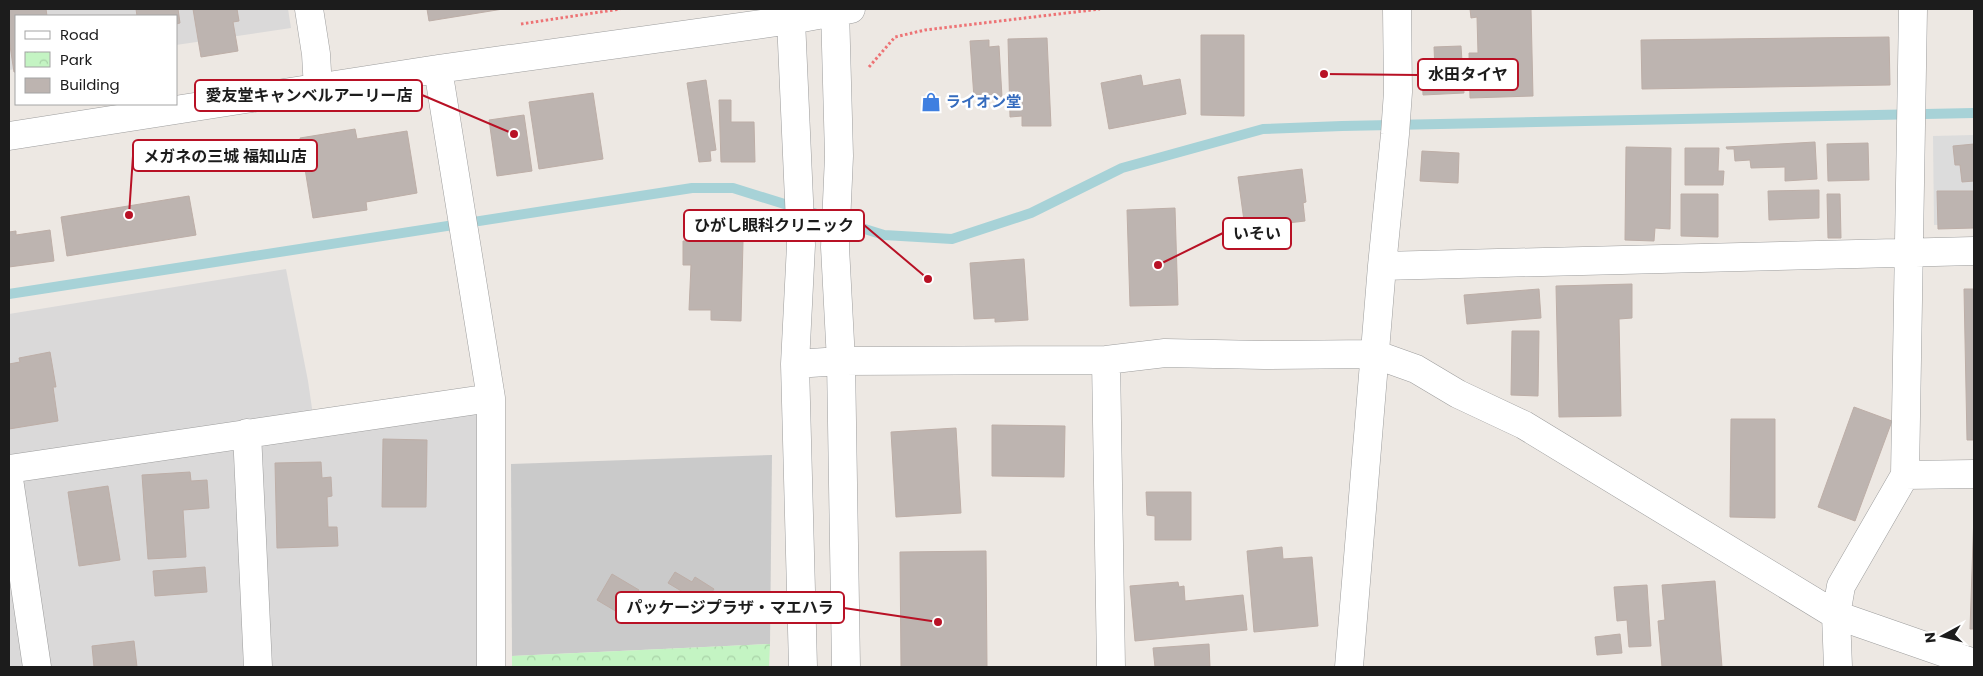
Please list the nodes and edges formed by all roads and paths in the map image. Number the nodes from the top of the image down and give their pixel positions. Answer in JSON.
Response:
{"nodes":[{"id":1,"x":308,"y":9,"type":"edge"},
{"id":2,"x":1100,"y":9,"type":"edge"},
{"id":3,"x":1397,"y":9,"type":"edge"},
{"id":4,"x":1913,"y":9,"type":"edge"},
{"id":5,"x":841,"y":10,"type":"edge"},
{"id":6,"x":792,"y":14,"type":"edge"},
{"id":7,"x":438,"y":69,"type":"junction"},
{"id":8,"x":863,"y":73,"type":"dead end"},
{"id":9,"x":318,"y":89,"type":"junction"},
{"id":10,"x":9,"y":136,"type":"edge"},
{"id":11,"x":1974,"y":251,"type":"edge"},
{"id":12,"x":1910,"y":252,"type":"junction"},
{"id":13,"x":1382,"y":266,"type":"junction"},
{"id":14,"x":1374,"y":354,"type":"junction"},
{"id":15,"x":1106,"y":360,"type":"junction"},
{"id":16,"x":841,"y":361,"type":"junction"},
{"id":17,"x":795,"y":364,"type":"junction"},
{"id":18,"x":491,"y":398,"type":"junction"},
{"id":19,"x":247,"y":433,"type":"junction"},
{"id":20,"x":9,"y":469,"type":"edge"},
{"id":21,"x":1974,"y":474,"type":"edge"},
{"id":22,"x":1905,"y":475,"type":"junction"},
{"id":23,"x":9,"y":479,"type":"edge"},
{"id":24,"x":1836,"y":615,"type":"junction"},
{"id":25,"x":1974,"y":663,"type":"edge"},
{"id":26,"x":38,"y":667,"type":"edge"},
{"id":27,"x":258,"y":667,"type":"edge"},
{"id":28,"x":491,"y":667,"type":"edge"},
{"id":29,"x":803,"y":667,"type":"edge"},
{"id":30,"x":846,"y":667,"type":"edge"},
{"id":31,"x":1111,"y":667,"type":"edge"},
{"id":32,"x":1349,"y":667,"type":"edge"},
{"id":33,"x":1838,"y":667,"type":"edge"}],
"edges":[{"from":1,"to":9,"type":"street"},
{"from":2,"to":8,"type":"path"},
{"from":3,"to":13,"type":"street"},
{"from":4,"to":12,"type":"street"},
{"from":5,"to":6,"type":"street"},
{"from":5,"to":16,"type":"street"},
{"from":6,"to":7,"type":"street"},
{"from":6,"to":17,"type":"street"},
{"from":7,"to":9,"type":"street"},
{"from":7,"to":18,"type":"street"},
{"from":9,"to":10,"type":"street"},
{"from":11,"to":12,"type":"street"},
{"from":12,"to":13,"type":"street"},
{"from":12,"to":22,"type":"street"},
{"from":13,"to":14,"type":"street"},
{"from":14,"to":15,"type":"street"},
{"from":14,"to":24,"type":"street"},
{"from":14,"to":32,"type":"street"},
{"from":15,"to":16,"type":"street"},
{"from":15,"to":31,"type":"street"},
{"from":16,"to":17,"type":"street"},
{"from":16,"to":30,"type":"street"},
{"from":17,"to":29,"type":"street"},
{"from":18,"to":19,"type":"street"},
{"from":18,"to":28,"type":"street"},
{"from":19,"to":20,"type":"street"},
{"from":19,"to":27,"type":"street"},
{"from":21,"to":22,"type":"street"},
{"from":22,"to":24,"type":"street"},
{"from":23,"to":26,"type":"street"},
{"from":24,"to":25,"type":"street"},
{"from":24,"to":33,"type":"street"}]}
